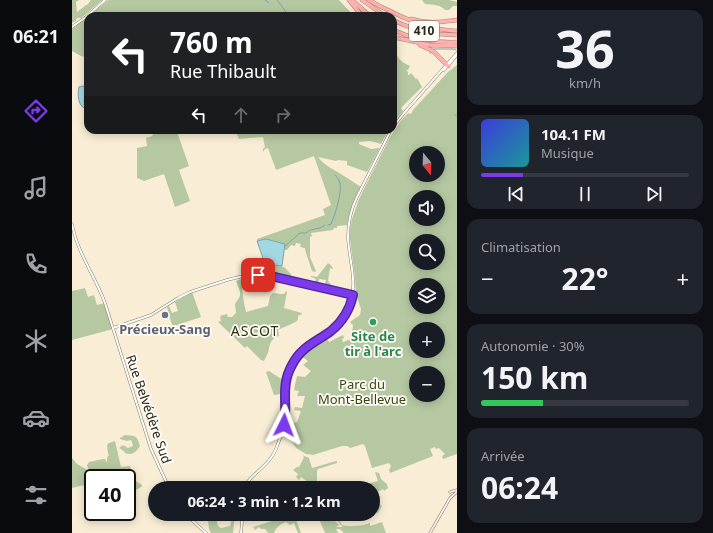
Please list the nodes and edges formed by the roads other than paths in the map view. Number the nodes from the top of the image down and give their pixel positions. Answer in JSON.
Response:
{"nodes":[{"id":1,"x":105,"y":0,"type":"edge"},
{"id":2,"x":349,"y":0,"type":"edge"},
{"id":3,"x":352,"y":0,"type":"edge"},
{"id":4,"x":362,"y":0,"type":"edge"},
{"id":5,"x":369,"y":0,"type":"edge"},
{"id":6,"x":388,"y":10,"type":"junction"},
{"id":7,"x":92,"y":12,"type":"edge"},
{"id":8,"x":359,"y":12,"type":"edge"},
{"id":9,"x":366,"y":12,"type":"edge"},
{"id":10,"x":378,"y":12,"type":"edge"},
{"id":11,"x":392,"y":12,"type":"edge"},
{"id":12,"x":393,"y":12,"type":"edge"},
{"id":13,"x":397,"y":13,"type":"edge"},
{"id":14,"x":397,"y":14,"type":"edge"},
{"id":15,"x":84,"y":18,"type":"edge"},
{"id":16,"x":457,"y":20,"type":"edge"},
{"id":17,"x":397,"y":22,"type":"edge"},
{"id":18,"x":72,"y":27,"type":"edge"},
{"id":19,"x":397,"y":32,"type":"edge"},
{"id":20,"x":457,"y":32,"type":"edge"},
{"id":21,"x":457,"y":35,"type":"edge"},
{"id":22,"x":397,"y":38,"type":"edge"},
{"id":23,"x":410,"y":41,"type":"junction"},
{"id":24,"x":457,"y":42,"type":"edge"},
{"id":25,"x":457,"y":46,"type":"edge"},
{"id":26,"x":457,"y":54,"type":"edge"},
{"id":27,"x":448,"y":65,"type":"junction"},
{"id":28,"x":397,"y":122,"type":"edge"},
{"id":29,"x":389,"y":134,"type":"edge"},
{"id":30,"x":72,"y":224,"type":"edge"},
{"id":31,"x":353,"y":295,"type":"junction"},
{"id":32,"x":113,"y":328,"type":"junction"},
{"id":33,"x":166,"y":481,"type":"edge"},
{"id":34,"x":248,"y":481,"type":"edge"},
{"id":35,"x":457,"y":491,"type":"edge"},
{"id":36,"x":450,"y":492,"type":"dead end"},
{"id":37,"x":193,"y":521,"type":"edge"},
{"id":38,"x":242,"y":521,"type":"edge"},
{"id":39,"x":206,"y":533,"type":"edge"},
{"id":40,"x":241,"y":533,"type":"edge"},
{"id":41,"x":430,"y":533,"type":"edge"}],
"edges":[{"from":1,"to":7,"type":"street"},
{"from":2,"to":8,"type":"highway"},
{"from":3,"to":9,"type":"highway"},
{"from":4,"to":10,"type":"highway"},
{"from":5,"to":6,"type":"highway"},
{"from":6,"to":11,"type":"highway"},
{"from":6,"to":12,"type":"highway"},
{"from":13,"to":16,"type":"highway"},
{"from":14,"to":20,"type":"highway"},
{"from":15,"to":18,"type":"street"},
{"from":17,"to":21,"type":"highway","number":"410"},
{"from":19,"to":24,"type":"highway","number":"410"},
{"from":22,"to":23,"type":"highway"},
{"from":23,"to":25,"type":"highway"},
{"from":23,"to":27,"type":"highway"},
{"from":26,"to":27,"type":"street"},
{"from":27,"to":28,"type":"street"},
{"from":29,"to":31,"type":"street"},
{"from":30,"to":32,"type":"street","name":"Rue Belvédère Sud"},
{"from":31,"to":32,"type":"street"},
{"from":31,"to":34,"type":"street"},
{"from":32,"to":33,"type":"street","name":"Rue Belvédère Sud"},
{"from":35,"to":36,"type":"main road"},
{"from":35,"to":41,"type":"main road"},
{"from":37,"to":39,"type":"street"},
{"from":38,"to":40,"type":"street"}]}
